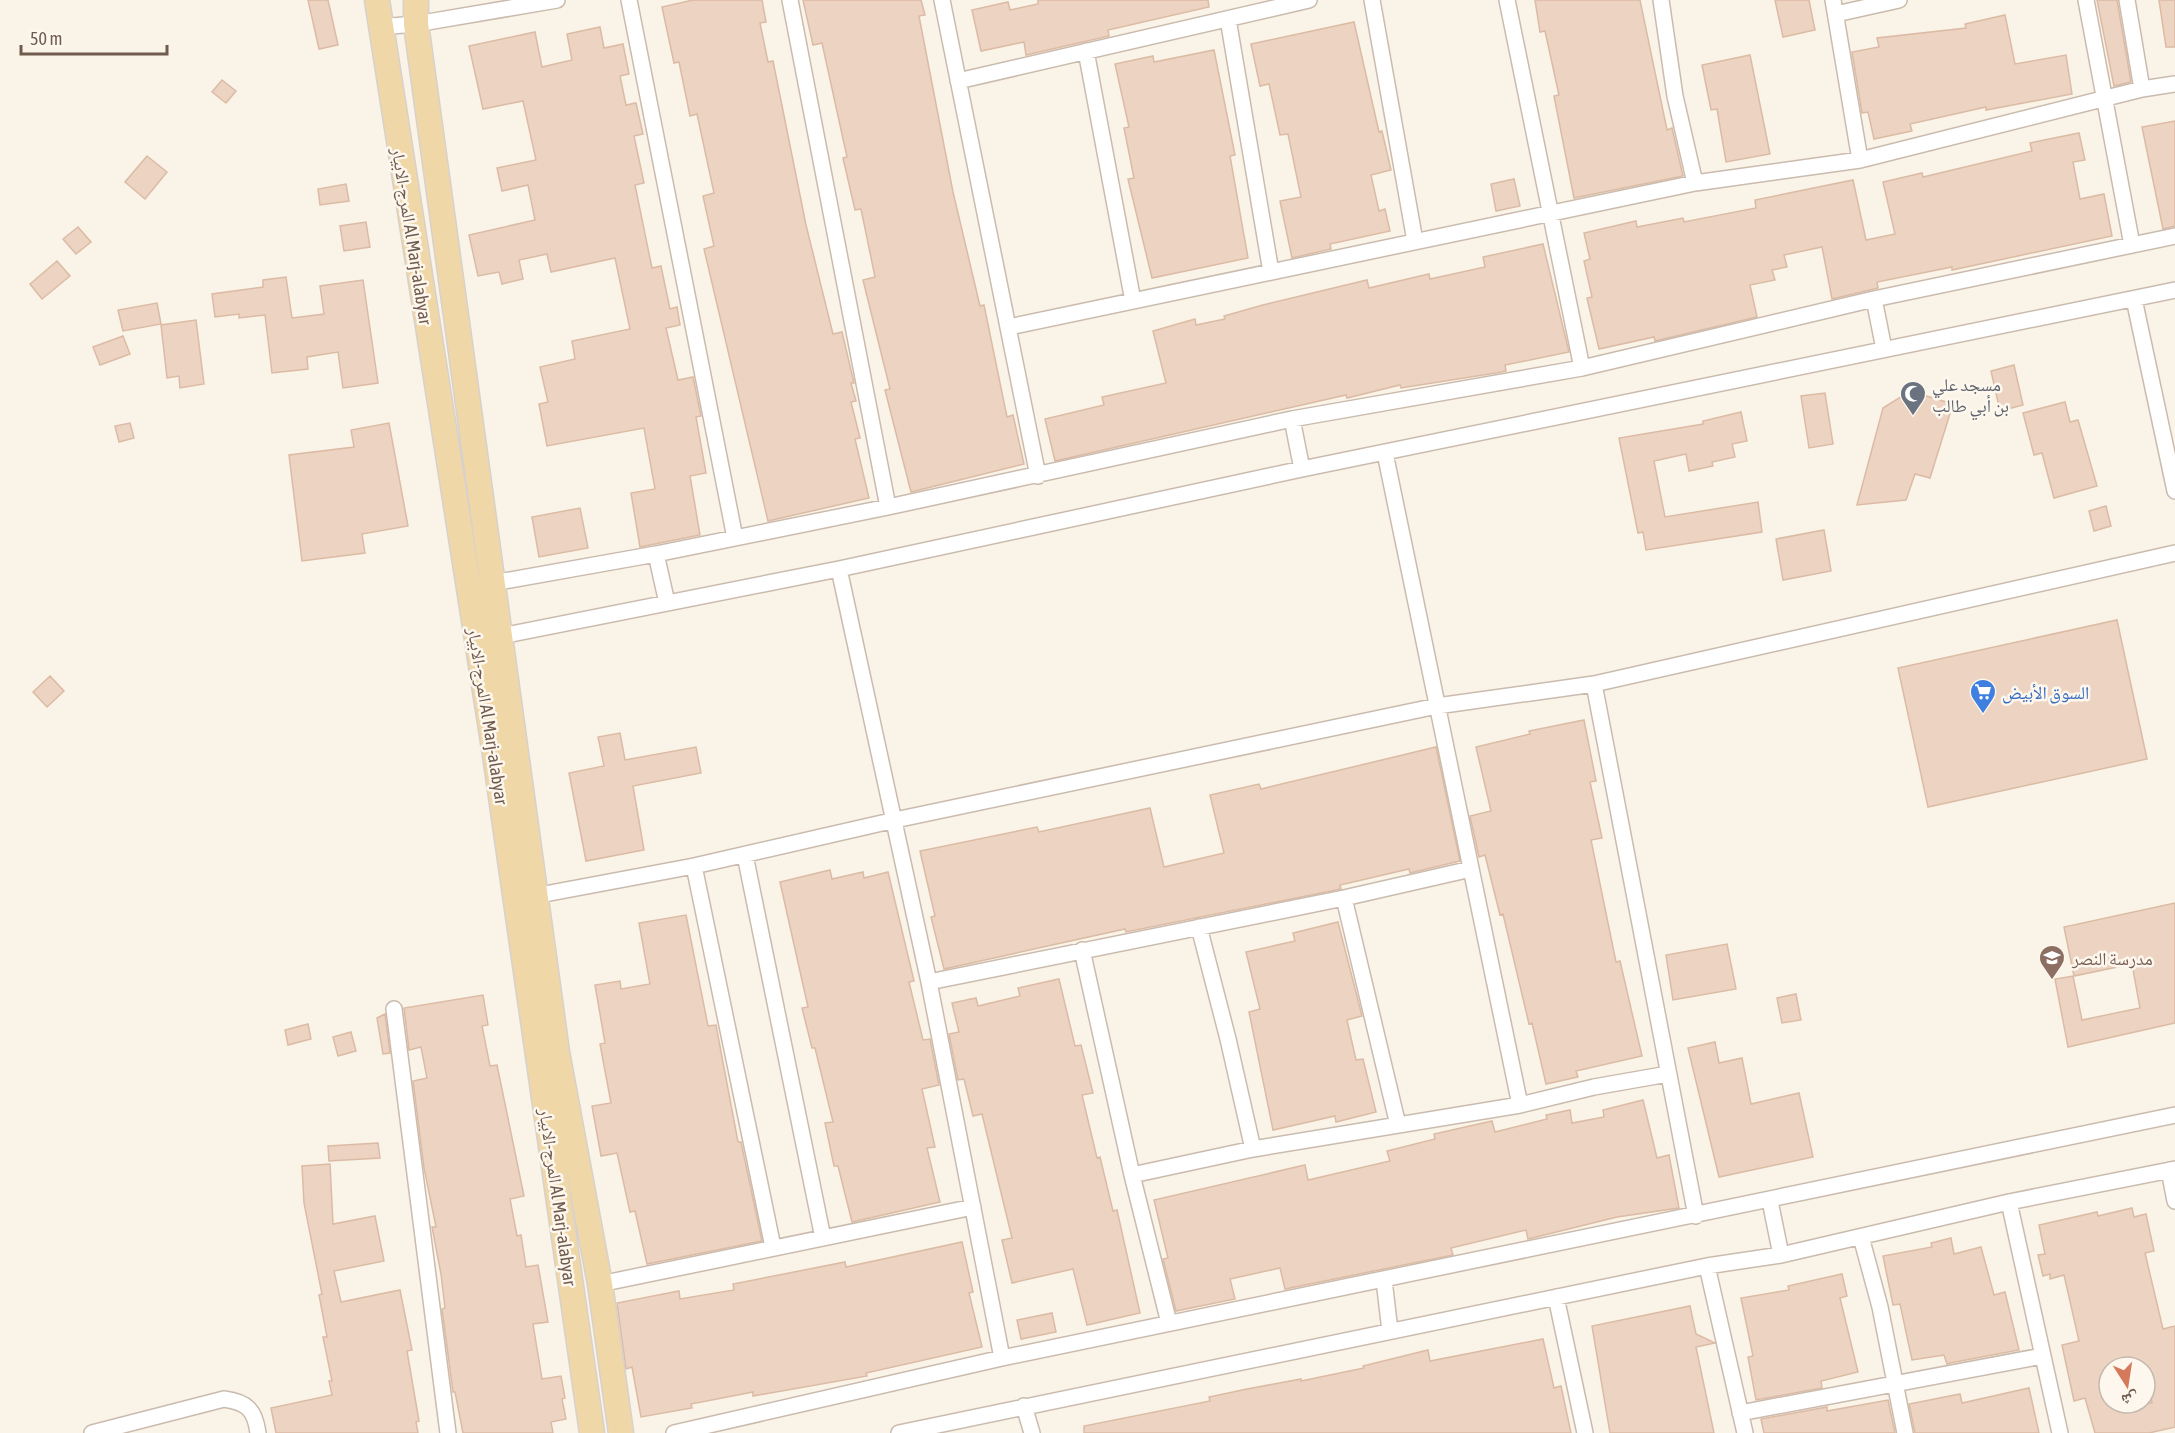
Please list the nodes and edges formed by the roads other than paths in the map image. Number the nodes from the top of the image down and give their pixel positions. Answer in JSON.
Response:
{"nodes":[{"id":1,"x":377,"y":0,"type":"edge"},
{"id":2,"x":416,"y":0,"type":"edge"},
{"id":3,"x":557,"y":0,"type":"edge"},
{"id":4,"x":629,"y":0,"type":"edge"},
{"id":5,"x":790,"y":0,"type":"edge"},
{"id":6,"x":942,"y":0,"type":"edge"},
{"id":7,"x":1309,"y":0,"type":"edge"},
{"id":8,"x":1372,"y":0,"type":"edge"},
{"id":9,"x":1507,"y":0,"type":"edge"},
{"id":10,"x":1661,"y":0,"type":"edge"},
{"id":11,"x":1899,"y":0,"type":"edge"},
{"id":12,"x":2086,"y":0,"type":"edge"},
{"id":13,"x":2127,"y":0,"type":"edge"},
{"id":14,"x":1834,"y":7,"type":"edge"},
{"id":15,"x":1228,"y":19,"type":"junction"},
{"id":16,"x":416,"y":24,"type":"junction"},
{"id":17,"x":379,"y":27,"type":"junction"},
{"id":18,"x":1086,"y":51,"type":"junction"},
{"id":19,"x":958,"y":81,"type":"junction"},
{"id":20,"x":2175,"y":84,"type":"edge"},
{"id":21,"x":2142,"y":89,"type":"junction"},
{"id":22,"x":2106,"y":98,"type":"junction"},
{"id":23,"x":1860,"y":160,"type":"junction"},
{"id":24,"x":1695,"y":183,"type":"junction"},
{"id":25,"x":1550,"y":213,"type":"junction"},
{"id":26,"x":2175,"y":236,"type":"edge"},
{"id":27,"x":1415,"y":241,"type":"junction"},
{"id":28,"x":2132,"y":245,"type":"junction"},
{"id":29,"x":1271,"y":272,"type":"junction"},
{"id":30,"x":2175,"y":290,"type":"edge"},
{"id":31,"x":1874,"y":299,"type":"junction"},
{"id":32,"x":2134,"y":299,"type":"junction"},
{"id":33,"x":1133,"y":301,"type":"junction"},
{"id":34,"x":1009,"y":327,"type":"junction"},
{"id":35,"x":1884,"y":349,"type":"junction"},
{"id":36,"x":1582,"y":368,"type":"junction"},
{"id":37,"x":1292,"y":418,"type":"junction"},
{"id":38,"x":1385,"y":453,"type":"junction"},
{"id":39,"x":1302,"y":468,"type":"junction"},
{"id":40,"x":1038,"y":476,"type":"junction"},
{"id":41,"x":2175,"y":491,"type":"edge"},
{"id":42,"x":888,"y":507,"type":"junction"},
{"id":43,"x":735,"y":538,"type":"junction"},
{"id":44,"x":2175,"y":553,"type":"edge"},
{"id":45,"x":656,"y":554,"type":"junction"},
{"id":46,"x":839,"y":569,"type":"junction"},
{"id":47,"x":493,"y":583,"type":"junction"},
{"id":48,"x":667,"y":603,"type":"junction"},
{"id":49,"x":501,"y":636,"type":"junction"},
{"id":50,"x":1594,"y":684,"type":"junction"},
{"id":51,"x":1437,"y":706,"type":"junction"},
{"id":52,"x":895,"y":820,"type":"junction"},
{"id":53,"x":745,"y":855,"type":"junction"},
{"id":54,"x":694,"y":866,"type":"junction"},
{"id":55,"x":1471,"y":869,"type":"junction"},
{"id":56,"x":534,"y":896,"type":"junction"},
{"id":57,"x":1344,"y":898,"type":"junction"},
{"id":58,"x":1199,"y":927,"type":"junction"},
{"id":59,"x":1082,"y":950,"type":"junction"},
{"id":60,"x":929,"y":982,"type":"junction"},
{"id":61,"x":394,"y":1009,"type":"dead end"},
{"id":62,"x":1668,"y":1074,"type":"junction"},
{"id":63,"x":1520,"y":1105,"type":"junction"},
{"id":64,"x":2175,"y":1115,"type":"edge"},
{"id":65,"x":1398,"y":1125,"type":"junction"},
{"id":66,"x":1253,"y":1149,"type":"junction"},
{"id":67,"x":2172,"y":1170,"type":"edge"},
{"id":68,"x":1132,"y":1175,"type":"junction"},
{"id":69,"x":1770,"y":1201,"type":"junction"},
{"id":70,"x":2175,"y":1201,"type":"edge"},
{"id":71,"x":2009,"y":1202,"type":"junction"},
{"id":72,"x":973,"y":1207,"type":"junction"},
{"id":73,"x":1696,"y":1216,"type":"junction"},
{"id":74,"x":1861,"y":1237,"type":"junction"},
{"id":75,"x":824,"y":1238,"type":"junction"},
{"id":76,"x":773,"y":1247,"type":"junction"},
{"id":77,"x":1781,"y":1255,"type":"junction"},
{"id":78,"x":1707,"y":1266,"type":"junction"},
{"id":79,"x":1384,"y":1280,"type":"junction"},
{"id":80,"x":600,"y":1284,"type":"junction"},
{"id":81,"x":1556,"y":1297,"type":"junction"},
{"id":82,"x":1169,"y":1323,"type":"junction"},
{"id":83,"x":1390,"y":1331,"type":"junction"},
{"id":84,"x":2042,"y":1356,"type":"junction"},
{"id":85,"x":1002,"y":1358,"type":"junction"},
{"id":86,"x":1896,"y":1384,"type":"junction"},
{"id":87,"x":1024,"y":1406,"type":"junction"},
{"id":88,"x":1740,"y":1413,"type":"junction"},
{"id":89,"x":107,"y":1431,"type":"edge"},
{"id":90,"x":92,"y":1433,"type":"edge"},
{"id":91,"x":258,"y":1433,"type":"edge"},
{"id":92,"x":448,"y":1433,"type":"edge"},
{"id":93,"x":592,"y":1433,"type":"edge"},
{"id":94,"x":621,"y":1433,"type":"edge"},
{"id":95,"x":674,"y":1433,"type":"edge"},
{"id":96,"x":899,"y":1433,"type":"edge"},
{"id":97,"x":1032,"y":1433,"type":"edge"},
{"id":98,"x":1585,"y":1433,"type":"edge"},
{"id":99,"x":1745,"y":1433,"type":"edge"},
{"id":100,"x":1905,"y":1433,"type":"edge"},
{"id":101,"x":2060,"y":1433,"type":"edge"}],
"edges":[{"from":1,"to":17,"type":"main road","name":"المرج-الابيار Al Marj-alabyar"},
{"from":2,"to":16,"type":"main road","name":"المرج-الابيار Al Marj-alabyar"},
{"from":3,"to":16,"type":"street"},
{"from":4,"to":43,"type":"street"},
{"from":5,"to":42,"type":"street"},
{"from":6,"to":19,"type":"street"},
{"from":7,"to":15,"type":"street"},
{"from":8,"to":27,"type":"street"},
{"from":9,"to":25,"type":"street"},
{"from":10,"to":24,"type":"street"},
{"from":11,"to":14,"type":"street"},
{"from":12,"to":22,"type":"street"},
{"from":13,"to":21,"type":"street"},
{"from":14,"to":23,"type":"street"},
{"from":15,"to":18,"type":"street"},
{"from":15,"to":29,"type":"street"},
{"from":16,"to":17,"type":"street"},
{"from":16,"to":47,"type":"main road","name":"المرج-الابيار Al Marj-alabyar"},
{"from":17,"to":93,"type":"main road","name":"المرج-الابيار Al Marj-alabyar"},
{"from":18,"to":19,"type":"street"},
{"from":18,"to":33,"type":"street"},
{"from":19,"to":34,"type":"street"},
{"from":20,"to":21,"type":"street"},
{"from":21,"to":22,"type":"street"},
{"from":22,"to":23,"type":"street"},
{"from":22,"to":28,"type":"street"},
{"from":23,"to":24,"type":"street"},
{"from":24,"to":25,"type":"street"},
{"from":25,"to":27,"type":"street"},
{"from":25,"to":36,"type":"street"},
{"from":26,"to":28,"type":"street"},
{"from":27,"to":29,"type":"street"},
{"from":28,"to":31,"type":"street"},
{"from":29,"to":33,"type":"street"},
{"from":30,"to":32,"type":"street"},
{"from":31,"to":35,"type":"street"},
{"from":31,"to":36,"type":"street"},
{"from":32,"to":35,"type":"street"},
{"from":32,"to":41,"type":"street"},
{"from":33,"to":34,"type":"street"},
{"from":34,"to":40,"type":"street"},
{"from":35,"to":38,"type":"street"},
{"from":36,"to":37,"type":"street"},
{"from":37,"to":39,"type":"street"},
{"from":37,"to":40,"type":"street"},
{"from":38,"to":39,"type":"street"},
{"from":38,"to":51,"type":"street"},
{"from":39,"to":46,"type":"street"},
{"from":40,"to":42,"type":"street"},
{"from":42,"to":43,"type":"street"},
{"from":43,"to":45,"type":"street"},
{"from":44,"to":50,"type":"street"},
{"from":45,"to":47,"type":"street"},
{"from":45,"to":48,"type":"street"},
{"from":46,"to":48,"type":"street"},
{"from":46,"to":52,"type":"street"},
{"from":47,"to":49,"type":"main road","name":"المرج-الابيار Al Marj-alabyar"},
{"from":48,"to":49,"type":"street"},
{"from":49,"to":56,"type":"main road","name":"المرج-الابيار Al Marj-alabyar"},
{"from":50,"to":51,"type":"street"},
{"from":50,"to":62,"type":"street"},
{"from":51,"to":52,"type":"street"},
{"from":51,"to":55,"type":"street"},
{"from":52,"to":53,"type":"street"},
{"from":52,"to":60,"type":"street"},
{"from":53,"to":54,"type":"street"},
{"from":53,"to":75,"type":"street"},
{"from":54,"to":56,"type":"street"},
{"from":54,"to":76,"type":"street"},
{"from":55,"to":57,"type":"street"},
{"from":55,"to":63,"type":"street"},
{"from":56,"to":80,"type":"main road","name":"المرج-الابيار Al Marj-alabyar"},
{"from":57,"to":58,"type":"street"},
{"from":57,"to":65,"type":"street"},
{"from":58,"to":59,"type":"street"},
{"from":58,"to":66,"type":"street"},
{"from":59,"to":60,"type":"street"},
{"from":59,"to":68,"type":"street"},
{"from":60,"to":72,"type":"street"},
{"from":61,"to":92,"type":"street"},
{"from":62,"to":63,"type":"street"},
{"from":62,"to":73,"type":"street"},
{"from":63,"to":65,"type":"street"},
{"from":64,"to":69,"type":"street"},
{"from":65,"to":66,"type":"street"},
{"from":66,"to":68,"type":"street"},
{"from":67,"to":70,"type":"street"},
{"from":67,"to":71,"type":"street"},
{"from":68,"to":82,"type":"street"},
{"from":69,"to":73,"type":"street"},
{"from":69,"to":77,"type":"street"},
{"from":71,"to":74,"type":"street"},
{"from":71,"to":84,"type":"street"},
{"from":72,"to":75,"type":"street"},
{"from":72,"to":85,"type":"street"},
{"from":73,"to":79,"type":"street"},
{"from":74,"to":77,"type":"street"},
{"from":74,"to":86,"type":"street"},
{"from":75,"to":76,"type":"street"},
{"from":76,"to":80,"type":"street"},
{"from":77,"to":78,"type":"street"},
{"from":78,"to":81,"type":"street"},
{"from":78,"to":88,"type":"street"},
{"from":79,"to":82,"type":"street"},
{"from":79,"to":83,"type":"street"},
{"from":80,"to":94,"type":"main road","name":"المرج-الابيار Al Marj-alabyar"},
{"from":81,"to":83,"type":"street"},
{"from":81,"to":98,"type":"street"},
{"from":82,"to":85,"type":"street"},
{"from":83,"to":87,"type":"street"},
{"from":84,"to":86,"type":"street"},
{"from":84,"to":101,"type":"street"},
{"from":85,"to":95,"type":"street"},
{"from":86,"to":88,"type":"street"},
{"from":86,"to":100,"type":"street"},
{"from":87,"to":96,"type":"street"},
{"from":87,"to":97,"type":"street"},
{"from":88,"to":99,"type":"street"},
{"from":89,"to":90,"type":"street"},
{"from":89,"to":91,"type":"street"}]}
